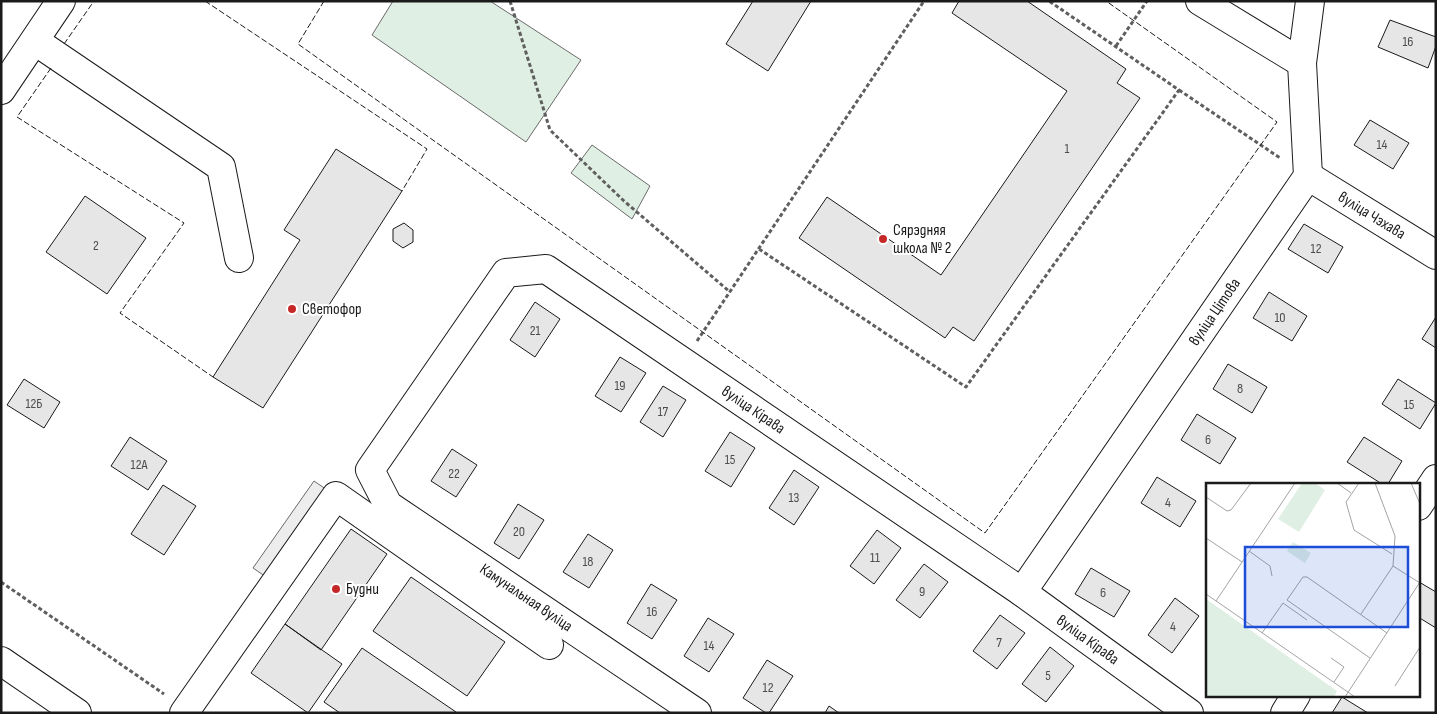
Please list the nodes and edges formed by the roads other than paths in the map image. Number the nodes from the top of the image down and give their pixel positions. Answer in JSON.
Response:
{"nodes":[{"id":1,"x":61,"y":1,"type":"edge"},
{"id":2,"x":1200,"y":1,"type":"edge"},
{"id":3,"x":1310,"y":1,"type":"edge"},
{"id":4,"x":35,"y":41,"type":"junction"},
{"id":5,"x":1302,"y":63,"type":"junction"},
{"id":6,"x":1,"y":90,"type":"edge"},
{"id":7,"x":1308,"y":176,"type":"junction"},
{"id":8,"x":1436,"y":255,"type":"edge"},
{"id":9,"x":239,"y":258,"type":"dead end"},
{"id":10,"x":370,"y":470,"type":"joint"},
{"id":11,"x":1436,"y":479,"type":"edge"},
{"id":12,"x":1420,"y":503,"type":"edge"},
{"id":13,"x":1022,"y":592,"type":"junction"},
{"id":14,"x":549,"y":645,"type":"dead end"},
{"id":15,"x":1,"y":661,"type":"edge"},
{"id":16,"x":1295,"y":696,"type":"edge"},
{"id":17,"x":186,"y":711,"type":"edge"},
{"id":18,"x":77,"y":713,"type":"edge"},
{"id":19,"x":697,"y":713,"type":"edge"},
{"id":20,"x":1189,"y":713,"type":"edge"},
{"id":21,"x":1285,"y":713,"type":"edge"}],
"edges":[{"from":1,"to":4,"type":"street"},
{"from":2,"to":5,"type":"street"},
{"from":3,"to":5,"type":"street"},
{"from":4,"to":6,"type":"street"},
{"from":4,"to":9,"type":"street"},
{"from":5,"to":7,"type":"street"},
{"from":7,"to":8,"type":"street","name":"вуліца Чэхава"},
{"from":7,"to":13,"type":"street","name":"вуліца Цітова"},
{"from":10,"to":13,"type":"street","name":"вуліца Кірава"},
{"from":10,"to":19,"type":"street","name":"Камунальная вуліца"},
{"from":11,"to":12,"type":"street"},
{"from":13,"to":20,"type":"street","name":"вуліца Кірава"},
{"from":14,"to":17,"type":"street"},
{"from":15,"to":18,"type":"street"},
{"from":16,"to":21,"type":"street"}]}
